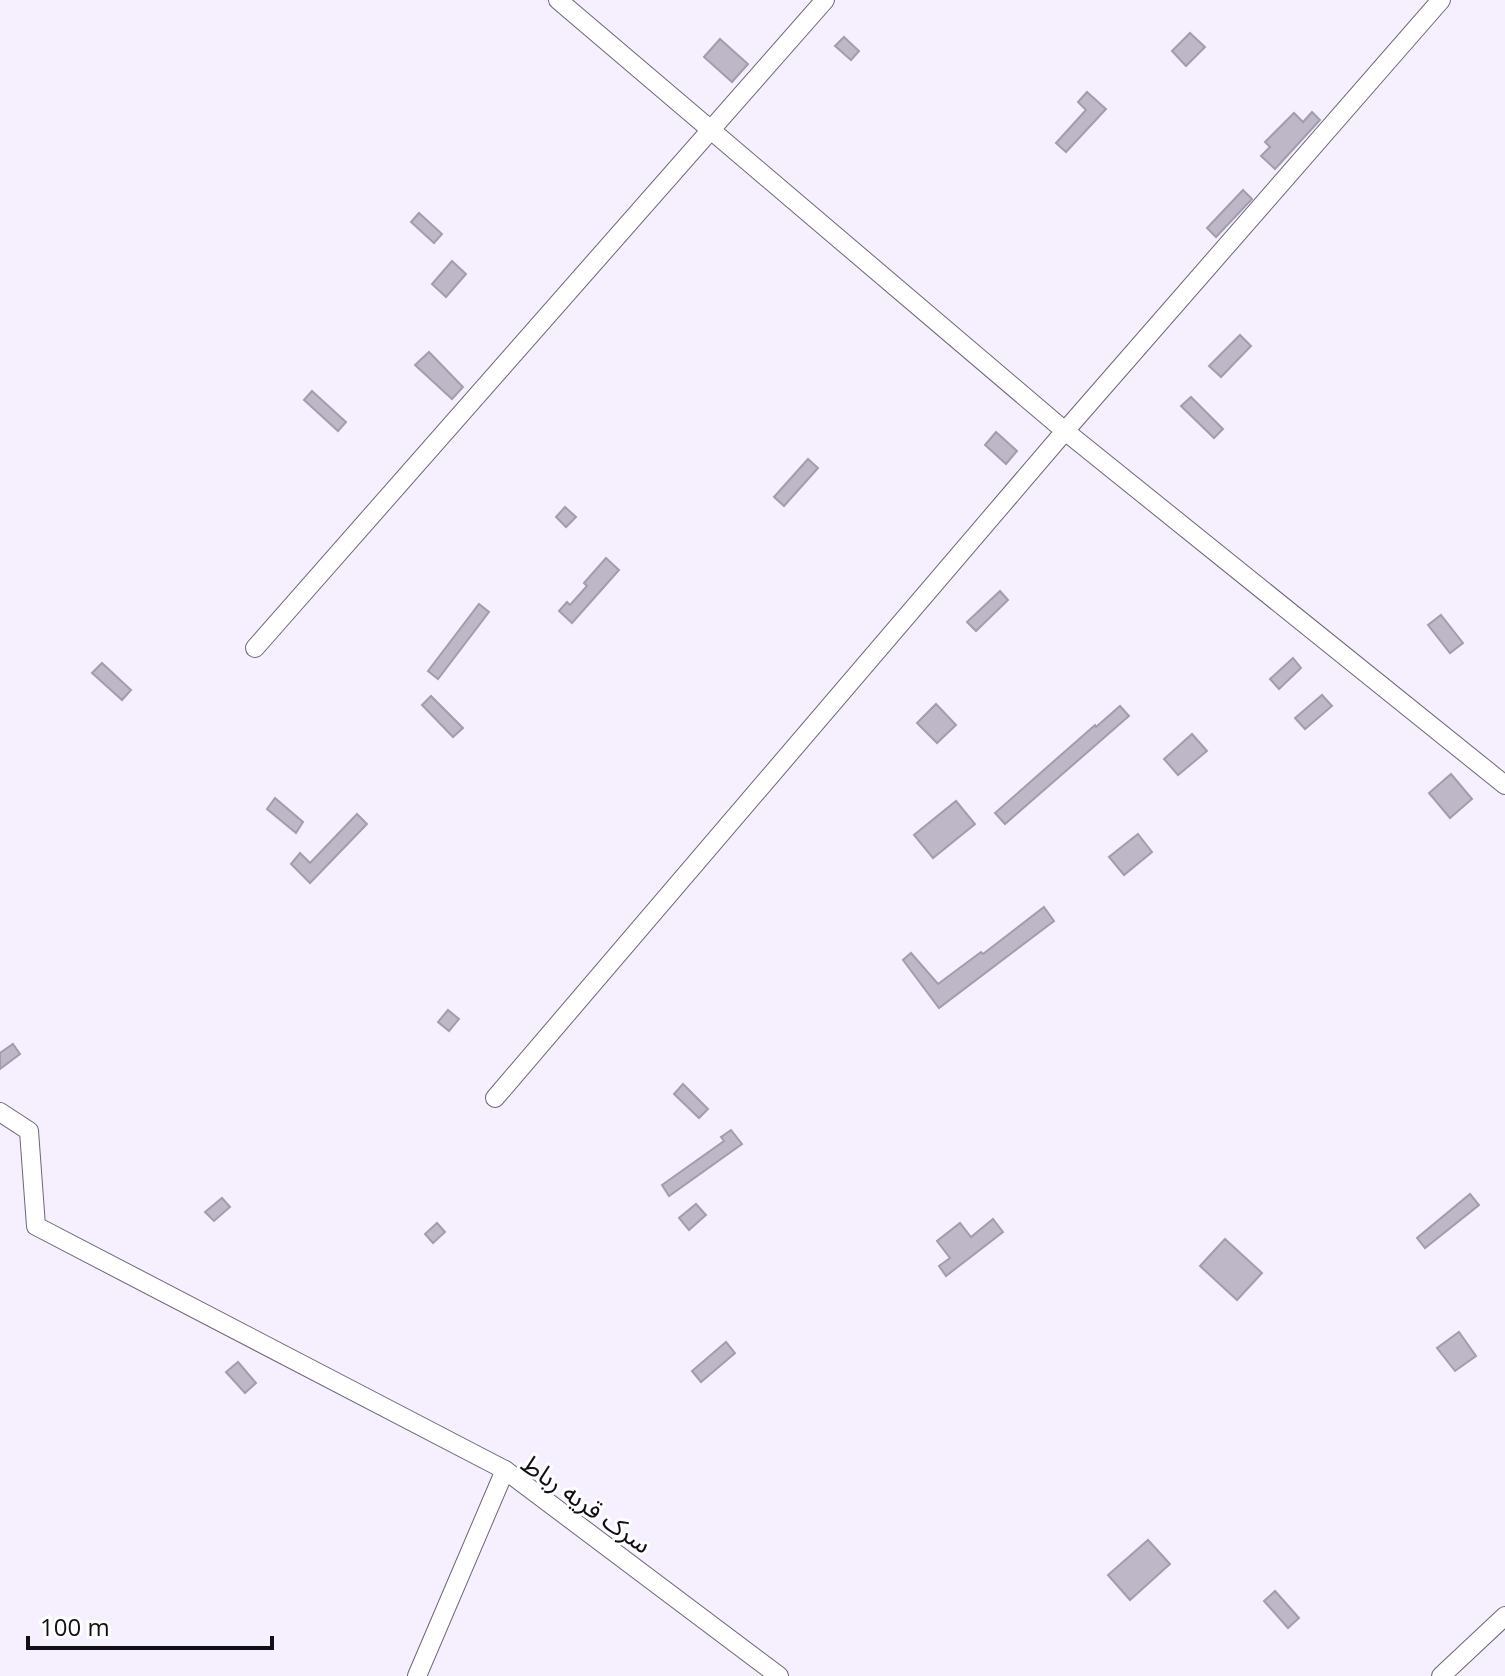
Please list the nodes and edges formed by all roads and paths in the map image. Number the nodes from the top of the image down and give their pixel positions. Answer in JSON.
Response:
{"nodes":[{"id":1,"x":558,"y":0,"type":"edge"},
{"id":2,"x":825,"y":0,"type":"edge"},
{"id":3,"x":1441,"y":0,"type":"edge"},
{"id":4,"x":710,"y":130,"type":"junction"},
{"id":5,"x":1065,"y":431,"type":"junction"},
{"id":6,"x":255,"y":648,"type":"dead end"},
{"id":7,"x":1505,"y":785,"type":"edge"},
{"id":8,"x":495,"y":1098,"type":"dead end"},
{"id":9,"x":0,"y":1112,"type":"edge"},
{"id":10,"x":505,"y":1470,"type":"junction"},
{"id":11,"x":1505,"y":1616,"type":"edge"},
{"id":12,"x":417,"y":1676,"type":"edge"},
{"id":13,"x":779,"y":1676,"type":"edge"},
{"id":14,"x":1441,"y":1676,"type":"edge"}],
"edges":[{"from":1,"to":4,"type":"street"},
{"from":2,"to":4,"type":"street"},
{"from":3,"to":5,"type":"street"},
{"from":4,"to":5,"type":"street"},
{"from":4,"to":6,"type":"street"},
{"from":5,"to":7,"type":"street"},
{"from":5,"to":8,"type":"street"},
{"from":9,"to":10,"type":"street"},
{"from":10,"to":12,"type":"street","name":"سرک قریه رباط"},
{"from":10,"to":13,"type":"street","name":"سرک قریه رباط"},
{"from":11,"to":14,"type":"street"}]}
